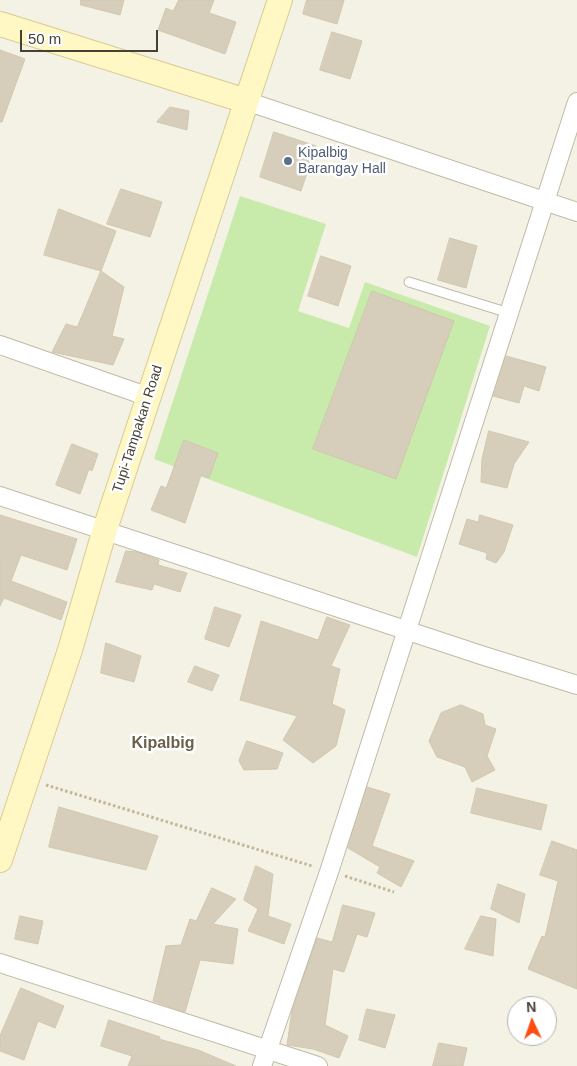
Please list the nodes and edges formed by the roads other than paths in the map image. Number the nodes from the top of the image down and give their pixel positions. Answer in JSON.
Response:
{"nodes":[{"id":1,"x":280,"y":0,"type":"edge"},
{"id":2,"x":0,"y":24,"type":"edge"},
{"id":3,"x":246,"y":102,"type":"junction"},
{"id":4,"x":577,"y":102,"type":"edge"},
{"id":5,"x":545,"y":200,"type":"junction"},
{"id":6,"x":577,"y":212,"type":"edge"},
{"id":7,"x":409,"y":282,"type":"dead end"},
{"id":8,"x":509,"y":313,"type":"junction"},
{"id":9,"x":0,"y":345,"type":"edge"},
{"id":10,"x":149,"y":398,"type":"junction"},
{"id":11,"x":0,"y":496,"type":"edge"},
{"id":12,"x":105,"y":530,"type":"junction"},
{"id":13,"x":408,"y":631,"type":"junction"},
{"id":14,"x":577,"y":684,"type":"edge"},
{"id":15,"x":0,"y":860,"type":"edge"},
{"id":16,"x":0,"y":963,"type":"edge"},
{"id":17,"x":264,"y":1058,"type":"edge"},
{"id":18,"x":318,"y":1066,"type":"edge"}],
"edges":[{"from":1,"to":3,"type":"main road","name":"Tupi-Tampakan Road"},
{"from":2,"to":3,"type":"main road"},
{"from":3,"to":5,"type":"street"},
{"from":3,"to":10,"type":"main road","name":"Tupi-Tampakan Road"},
{"from":4,"to":5,"type":"street"},
{"from":5,"to":6,"type":"street"},
{"from":5,"to":8,"type":"street"},
{"from":7,"to":8,"type":"lane"},
{"from":8,"to":13,"type":"street"},
{"from":9,"to":10,"type":"street"},
{"from":10,"to":12,"type":"main road","name":"Tupi-Tampakan Road"},
{"from":11,"to":12,"type":"street"},
{"from":12,"to":13,"type":"street"},
{"from":12,"to":15,"type":"main road","name":"Tupi-Tampakan Road"},
{"from":13,"to":14,"type":"street"},
{"from":13,"to":17,"type":"street"},
{"from":16,"to":17,"type":"street"},
{"from":17,"to":18,"type":"street"}]}
